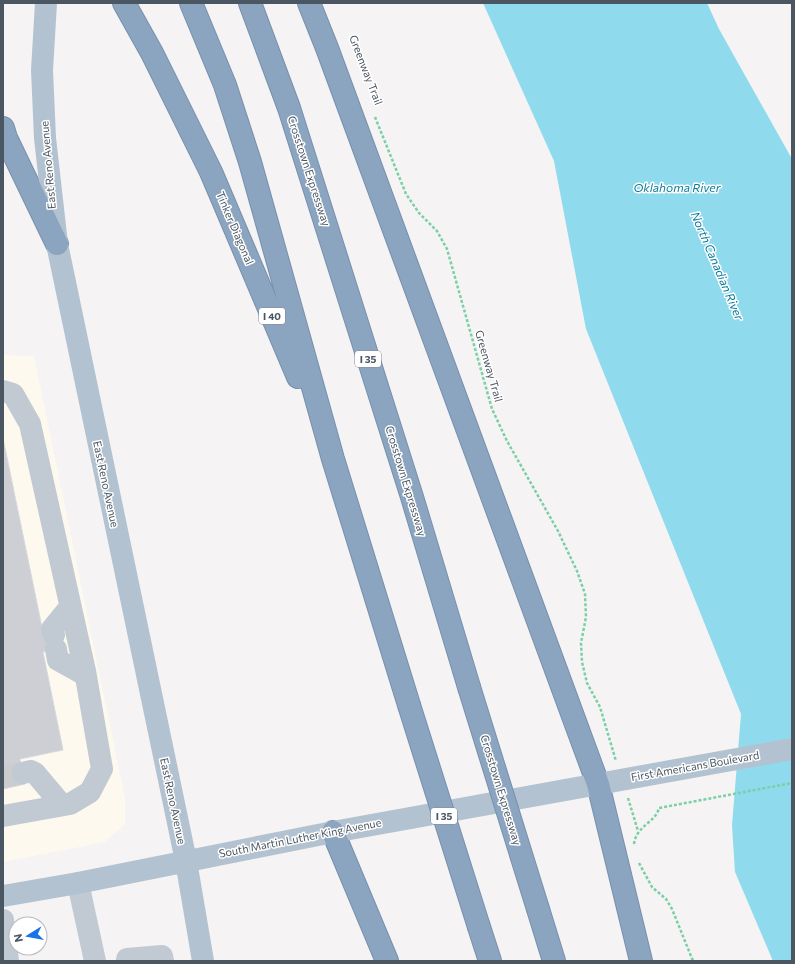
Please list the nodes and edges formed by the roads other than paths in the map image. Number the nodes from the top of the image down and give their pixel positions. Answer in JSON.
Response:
{"nodes":[{"id":1,"x":46,"y":3,"type":"edge"},
{"id":2,"x":124,"y":3,"type":"edge"},
{"id":3,"x":190,"y":3,"type":"edge"},
{"id":4,"x":250,"y":3,"type":"edge"},
{"id":5,"x":309,"y":3,"type":"edge"},
{"id":6,"x":3,"y":128,"type":"edge"},
{"id":7,"x":57,"y":244,"type":"junction"},
{"id":8,"x":3,"y":391,"type":"edge"},
{"id":9,"x":333,"y":459,"type":"junction"},
{"id":10,"x":70,"y":607,"type":"junction"},
{"id":11,"x":85,"y":675,"type":"junction"},
{"id":12,"x":792,"y":749,"type":"edge"},
{"id":13,"x":23,"y":773,"type":"tunnel mouth"},
{"id":14,"x":598,"y":784,"type":"junction"},
{"id":15,"x":62,"y":805,"type":"junction"},
{"id":16,"x":3,"y":816,"type":"edge"},
{"id":17,"x":333,"y":832,"type":"junction"},
{"id":18,"x":186,"y":861,"type":"junction"},
{"id":19,"x":78,"y":883,"type":"junction"},
{"id":20,"x":3,"y":896,"type":"edge"},
{"id":21,"x":3,"y":920,"type":"edge"},
{"id":22,"x":123,"y":960,"type":"edge"},
{"id":23,"x":8,"y":961,"type":"edge"},
{"id":24,"x":95,"y":961,"type":"edge"},
{"id":25,"x":163,"y":961,"type":"edge"},
{"id":26,"x":203,"y":961,"type":"edge"},
{"id":27,"x":387,"y":961,"type":"edge"},
{"id":28,"x":490,"y":961,"type":"edge"},
{"id":29,"x":554,"y":961,"type":"edge"},
{"id":30,"x":641,"y":961,"type":"edge"}],
"edges":[{"from":1,"to":7,"type":"main road","name":"East Reno Avenue"},
{"from":2,"to":9,"type":"highway","name":"Tinker Diagonal","number":"I 40"},
{"from":3,"to":9,"type":"highway","number":"I 35"},
{"from":4,"to":29,"type":"highway","name":"Crosstown Expressway","number":"I 35","bridge":true},
{"from":5,"to":14,"type":"highway"},
{"from":6,"to":7,"type":"highway"},
{"from":7,"to":18,"type":"main road","name":"East Reno Avenue"},
{"from":8,"to":10,"type":"lane"},
{"from":9,"to":28,"type":"highway","number":"I 35","bridge":true},
{"from":10,"to":11,"type":"lane"},
{"from":10,"to":11,"type":"lane"},
{"from":11,"to":15,"type":"lane"},
{"from":12,"to":14,"type":"main road","name":"First Americans Boulevard"},
{"from":13,"to":15,"type":"lane"},
{"from":14,"to":17,"type":"main road","name":"South Martin Luther King Avenue"},
{"from":14,"to":30,"type":"highway"},
{"from":15,"to":16,"type":"lane"},
{"from":17,"to":18,"type":"main road","name":"South Martin Luther King Avenue"},
{"from":17,"to":27,"type":"highway"},
{"from":18,"to":19,"type":"main road","name":"South Martin Luther King Avenue"},
{"from":18,"to":26,"type":"main road","name":"East Reno Avenue"},
{"from":19,"to":20,"type":"main road","name":"South Martin Luther King Avenue"},
{"from":19,"to":24,"type":"lane"},
{"from":21,"to":23,"type":"lane"},
{"from":22,"to":25,"type":"lane"}]}
